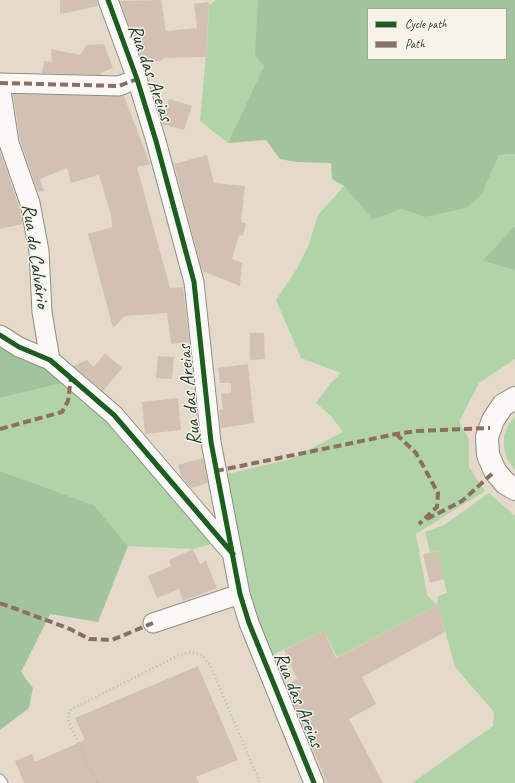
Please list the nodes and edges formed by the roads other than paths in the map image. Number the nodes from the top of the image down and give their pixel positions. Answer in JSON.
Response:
{"nodes":[{"id":1,"x":108,"y":0,"type":"edge"},
{"id":2,"x":137,"y":79,"type":"junction"},
{"id":3,"x":0,"y":83,"type":"edge"},
{"id":4,"x":0,"y":335,"type":"edge"},
{"id":5,"x":50,"y":360,"type":"junction"},
{"id":6,"x":515,"y":398,"type":"edge"},
{"id":7,"x":515,"y":489,"type":"edge"},
{"id":8,"x":234,"y":556,"type":"junction"},
{"id":9,"x":240,"y":594,"type":"junction"},
{"id":10,"x":153,"y":623,"type":"dead end"},
{"id":11,"x":0,"y":779,"type":"edge"},
{"id":12,"x":3,"y":783,"type":"edge"},
{"id":13,"x":314,"y":783,"type":"edge"}],
"edges":[{"from":1,"to":2,"type":"street","name":"Rua das Areias"},
{"from":2,"to":3,"type":"street"},
{"from":2,"to":8,"type":"street","name":"Rua das Areias"},
{"from":3,"to":5,"type":"street","name":"Rua do Calvário"},
{"from":4,"to":5,"type":"street"},
{"from":5,"to":8,"type":"street"},
{"from":6,"to":7,"type":"main road"},
{"from":8,"to":9,"type":"street","name":"Rua das Areias"},
{"from":9,"to":10,"type":"street"},
{"from":9,"to":13,"type":"street","name":"Rua das Areias"},
{"from":11,"to":12,"type":"lane"}]}
